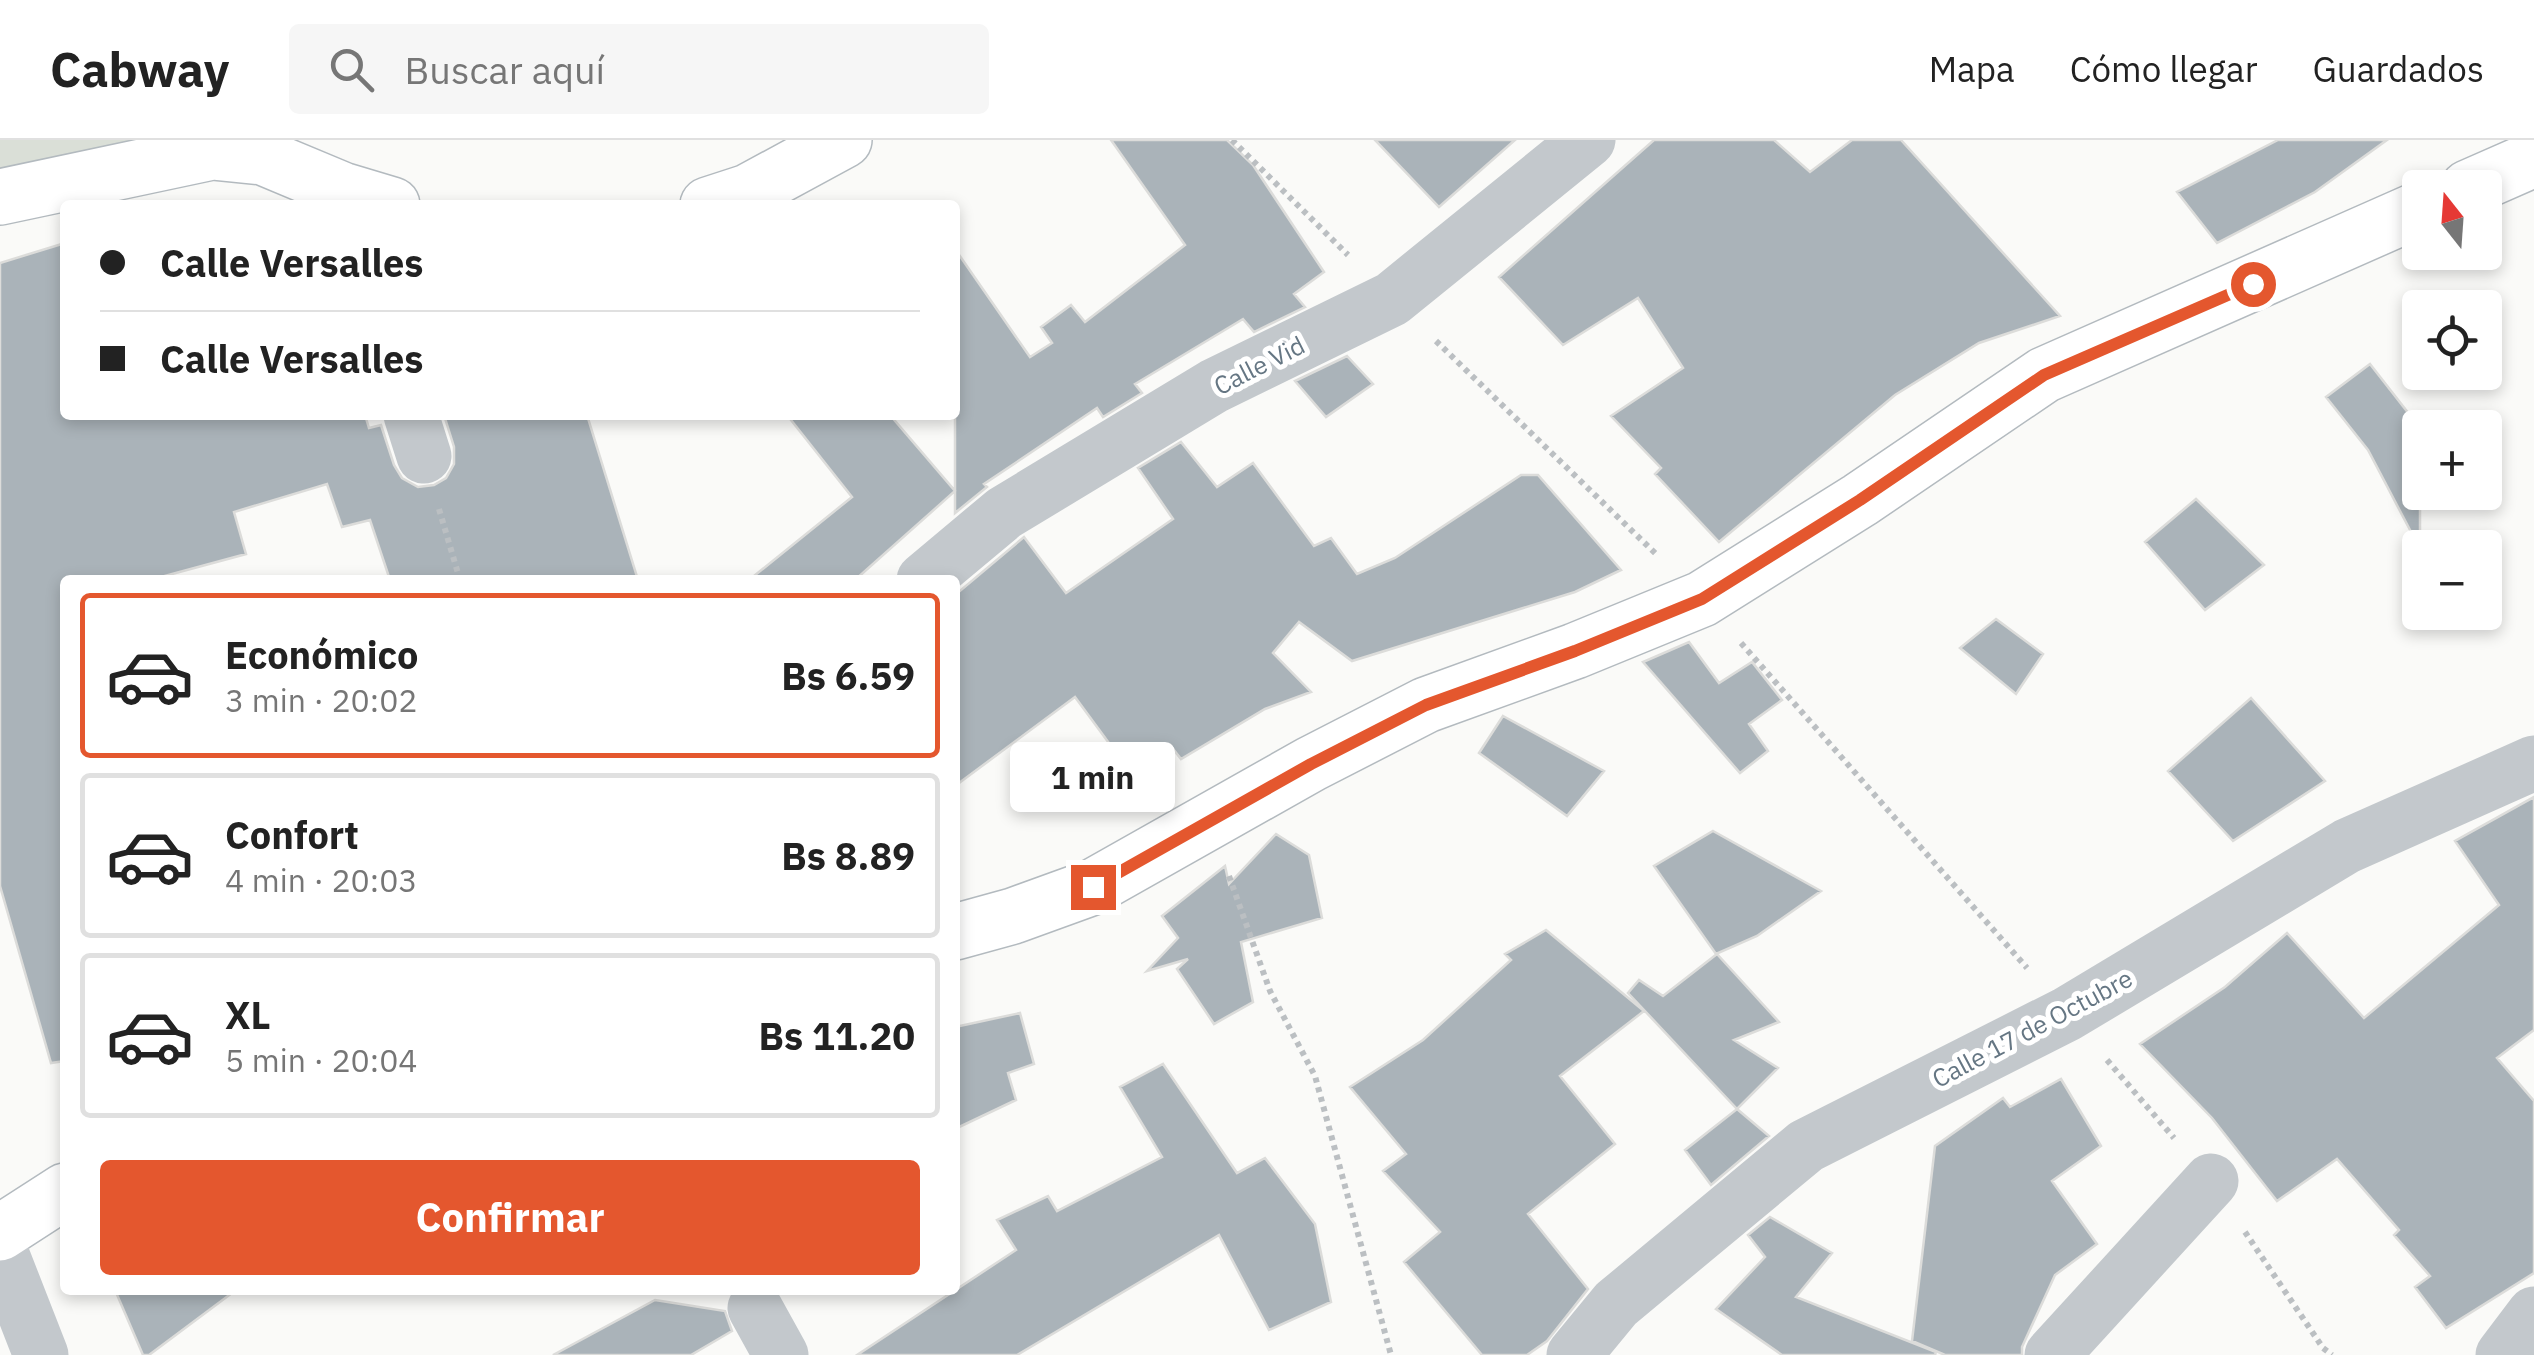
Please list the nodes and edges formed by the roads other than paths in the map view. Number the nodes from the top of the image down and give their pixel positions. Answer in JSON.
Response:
{"nodes":[{"id":1,"x":844,"y":140,"type":"edge"},
{"id":2,"x":1588,"y":140,"type":"edge"},
{"id":3,"x":2524,"y":153,"type":"edge"},
{"id":4,"x":2497,"y":170,"type":"edge"},
{"id":5,"x":0,"y":197,"type":"edge"},
{"id":6,"x":360,"y":200,"type":"edge"},
{"id":7,"x":723,"y":200,"type":"edge"},
{"id":8,"x":2402,"y":217,"type":"edge"},
{"id":9,"x":930,"y":575,"type":"edge"},
{"id":10,"x":2534,"y":763,"type":"edge"},
{"id":11,"x":960,"y":931,"type":"edge"},
{"id":12,"x":2210,"y":1180,"type":"dead end"},
{"id":13,"x":60,"y":1194,"type":"edge"},
{"id":14,"x":0,"y":1233,"type":"edge"},
{"id":15,"x":0,"y":1250,"type":"edge"},
{"id":16,"x":754,"y":1308,"type":"dead end"},
{"id":17,"x":2534,"y":1314,"type":"edge"},
{"id":18,"x":41,"y":1355,"type":"edge"},
{"id":19,"x":781,"y":1355,"type":"edge"},
{"id":20,"x":1574,"y":1355,"type":"edge"},
{"id":21,"x":2052,"y":1355,"type":"edge"},
{"id":22,"x":2503,"y":1355,"type":"edge"}],
"edges":[{"from":1,"to":7,"type":"street"},
{"from":2,"to":9,"type":"street","name":"Calle Vid"},
{"from":3,"to":4,"type":"street"},
{"from":5,"to":6,"type":"street"},
{"from":8,"to":11,"type":"street"},
{"from":10,"to":20,"type":"street","name":"Calle 17 de Octubre"},
{"from":12,"to":21,"type":"street"},
{"from":13,"to":14,"type":"street"},
{"from":15,"to":18,"type":"street"},
{"from":16,"to":19,"type":"street"},
{"from":17,"to":22,"type":"street"}]}
